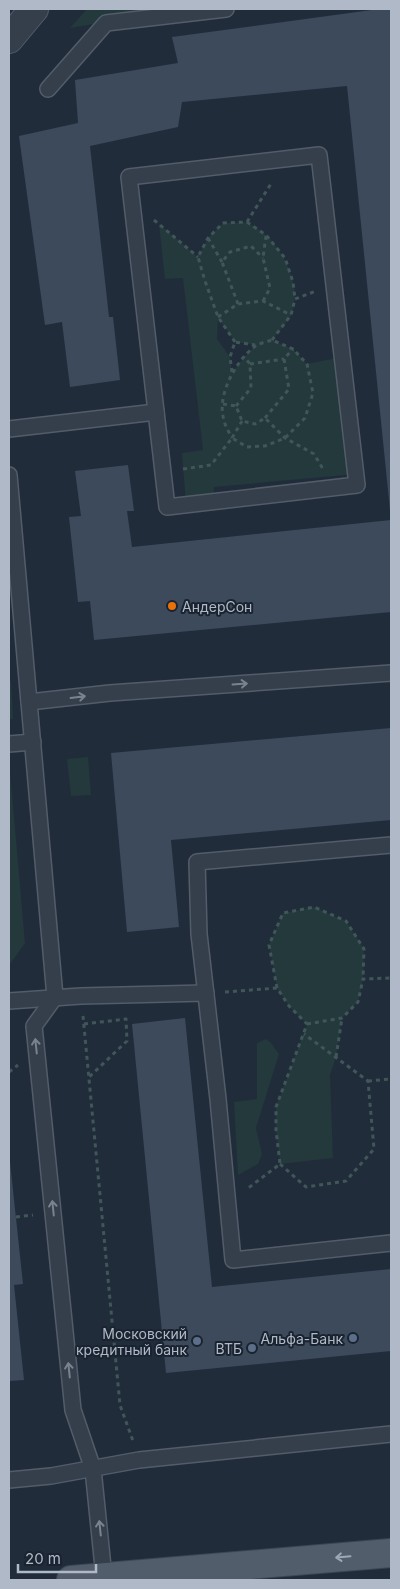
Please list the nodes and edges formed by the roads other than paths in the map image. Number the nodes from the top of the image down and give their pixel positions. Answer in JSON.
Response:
{"nodes":[{"id":1,"x":34,"y":9,"type":"edge"},
{"id":2,"x":226,"y":9,"type":"edge"},
{"id":3,"x":9,"y":39,"type":"edge"},
{"id":4,"x":48,"y":89,"type":"dead end"},
{"id":5,"x":156,"y":412,"type":"junction"},
{"id":6,"x":9,"y":429,"type":"edge"},
{"id":7,"x":9,"y":475,"type":"edge"},
{"id":8,"x":391,"y":673,"type":"edge"},
{"id":9,"x":29,"y":702,"type":"junction"},
{"id":10,"x":32,"y":742,"type":"junction"},
{"id":11,"x":9,"y":744,"type":"edge"},
{"id":12,"x":391,"y":845,"type":"edge"},
{"id":13,"x":206,"y":993,"type":"junction"},
{"id":14,"x":55,"y":997,"type":"junction"},
{"id":15,"x":9,"y":1001,"type":"edge"},
{"id":16,"x":391,"y":1243,"type":"edge"},
{"id":17,"x":391,"y":1434,"type":"edge"},
{"id":18,"x":94,"y":1469,"type":"junction"},
{"id":19,"x":9,"y":1480,"type":"edge"},
{"id":20,"x":391,"y":1553,"type":"edge"},
{"id":21,"x":104,"y":1577,"type":"junction"},
{"id":22,"x":71,"y":1580,"type":"edge"}],
"edges":[{"from":1,"to":3,"type":"street"},
{"from":2,"to":4,"type":"lane"},
{"from":5,"to":5,"type":"lane"},
{"from":5,"to":6,"type":"lane"},
{"from":7,"to":9,"type":"lane"},
{"from":9,"to":8,"type":"lane","one_way":true},
{"from":9,"to":10,"type":"lane"},
{"from":10,"to":11,"type":"lane"},
{"from":10,"to":14,"type":"lane"},
{"from":12,"to":13,"type":"lane"},
{"from":13,"to":14,"type":"lane"},
{"from":13,"to":16,"type":"lane"},
{"from":14,"to":15,"type":"lane"},
{"from":18,"to":14,"type":"lane","one_way":true},
{"from":17,"to":18,"type":"lane"},
{"from":18,"to":19,"type":"lane"},
{"from":21,"to":18,"type":"lane","one_way":true},
{"from":20,"to":21,"type":"main road","one_way":true},
{"from":21,"to":22,"type":"main road"}]}
